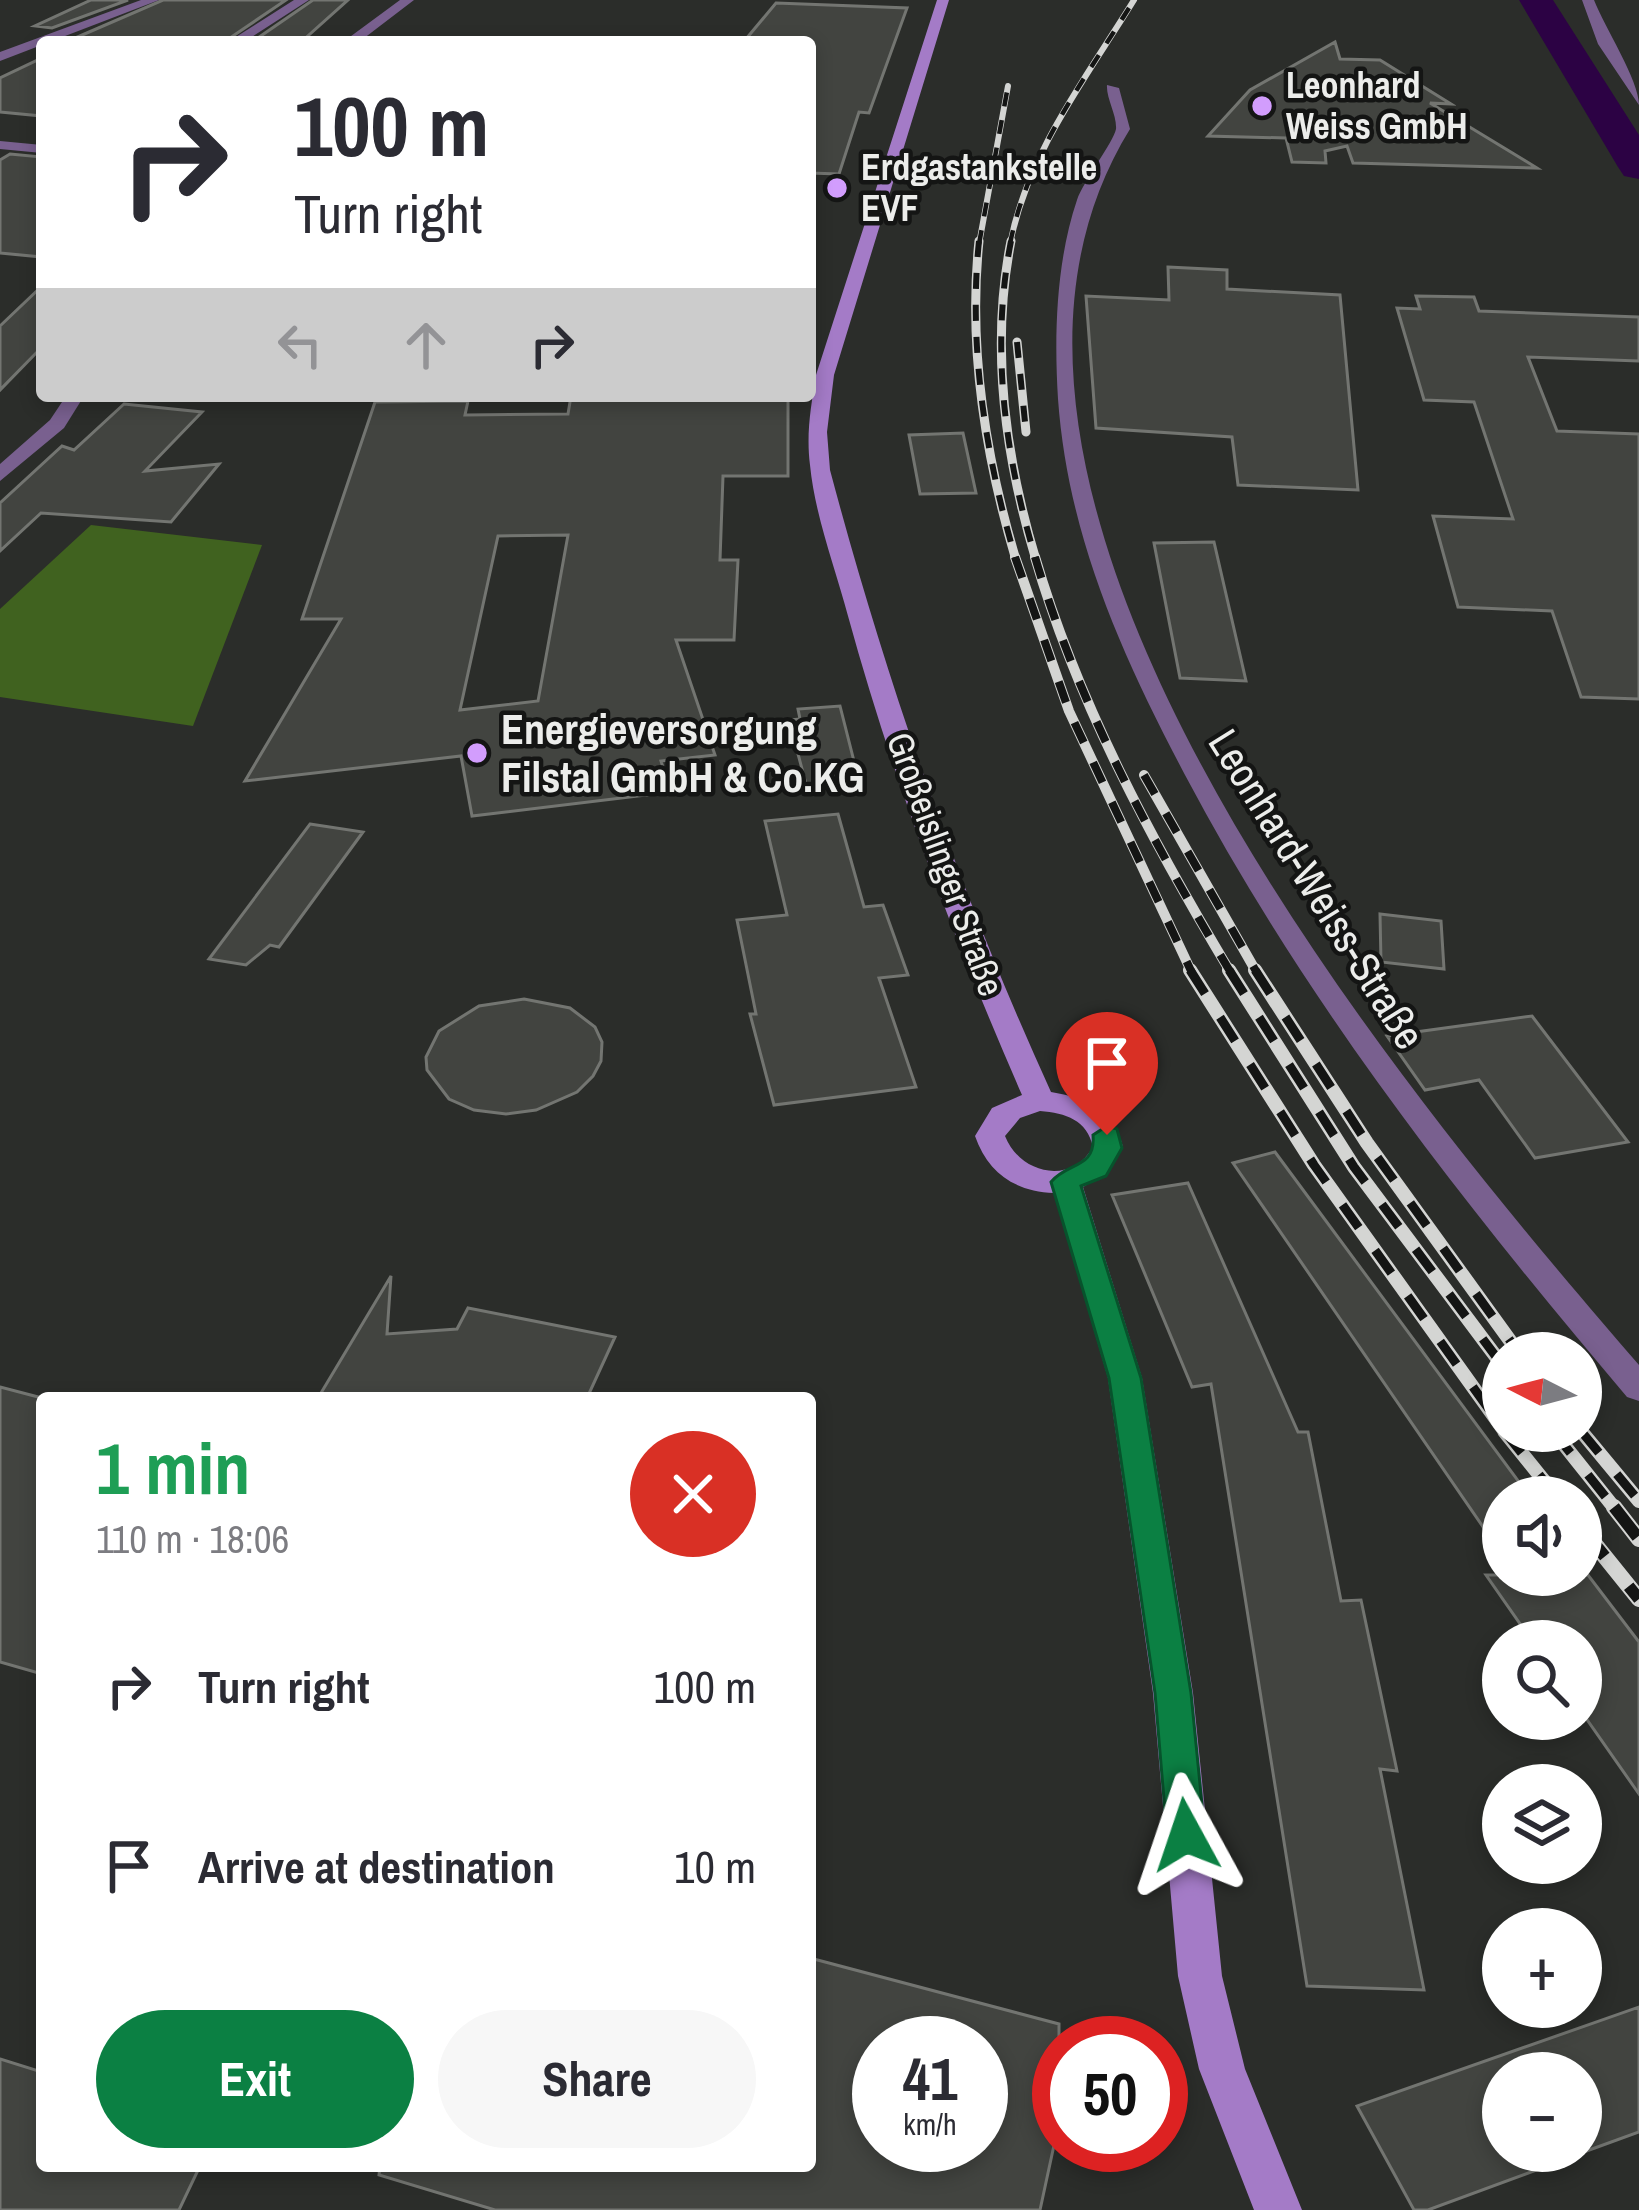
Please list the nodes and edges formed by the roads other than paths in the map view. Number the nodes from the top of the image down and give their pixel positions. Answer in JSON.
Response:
{"nodes":[{"id":1,"x":153,"y":0,"type":"edge"},
{"id":2,"x":303,"y":0,"type":"edge"},
{"id":3,"x":407,"y":0,"type":"edge"},
{"id":4,"x":943,"y":0,"type":"edge"},
{"id":5,"x":1588,"y":0,"type":"edge"},
{"id":6,"x":56,"y":36,"type":"edge"},
{"id":7,"x":245,"y":36,"type":"edge"},
{"id":8,"x":358,"y":36,"type":"edge"},
{"id":9,"x":36,"y":44,"type":"edge"},
{"id":10,"x":1605,"y":44,"type":"junction"},
{"id":11,"x":1622,"y":44,"type":"dead end"},
{"id":12,"x":0,"y":57,"type":"edge"},
{"id":13,"x":1112,"y":88,"type":"dead end"},
{"id":14,"x":1639,"y":101,"type":"edge"},
{"id":15,"x":0,"y":145,"type":"edge"},
{"id":16,"x":36,"y":148,"type":"edge"},
{"id":17,"x":71,"y":402,"type":"edge"},
{"id":18,"x":0,"y":475,"type":"edge"},
{"id":19,"x":1040,"y":1101,"type":"junction"},
{"id":20,"x":1066,"y":1182,"type":"junction"},
{"id":21,"x":1639,"y":1388,"type":"edge"},
{"id":22,"x":1278,"y":2210,"type":"edge"}],
"edges":[{"from":1,"to":6,"type":"street"},
{"from":2,"to":7,"type":"street"},
{"from":3,"to":8,"type":"street"},
{"from":4,"to":19,"type":"main road","name":"Großeislinger Straße"},
{"from":5,"to":10,"type":"street"},
{"from":9,"to":12,"type":"street"},
{"from":10,"to":11,"type":"street"},
{"from":10,"to":14,"type":"street"},
{"from":13,"to":21,"type":"street","name":"Leonhard-Weiss-Straße"},
{"from":15,"to":16,"type":"street"},
{"from":17,"to":18,"type":"street"},
{"from":19,"to":20,"type":"main road"},
{"from":19,"to":20,"type":"main road"},
{"from":20,"to":22,"type":"main road"}]}
